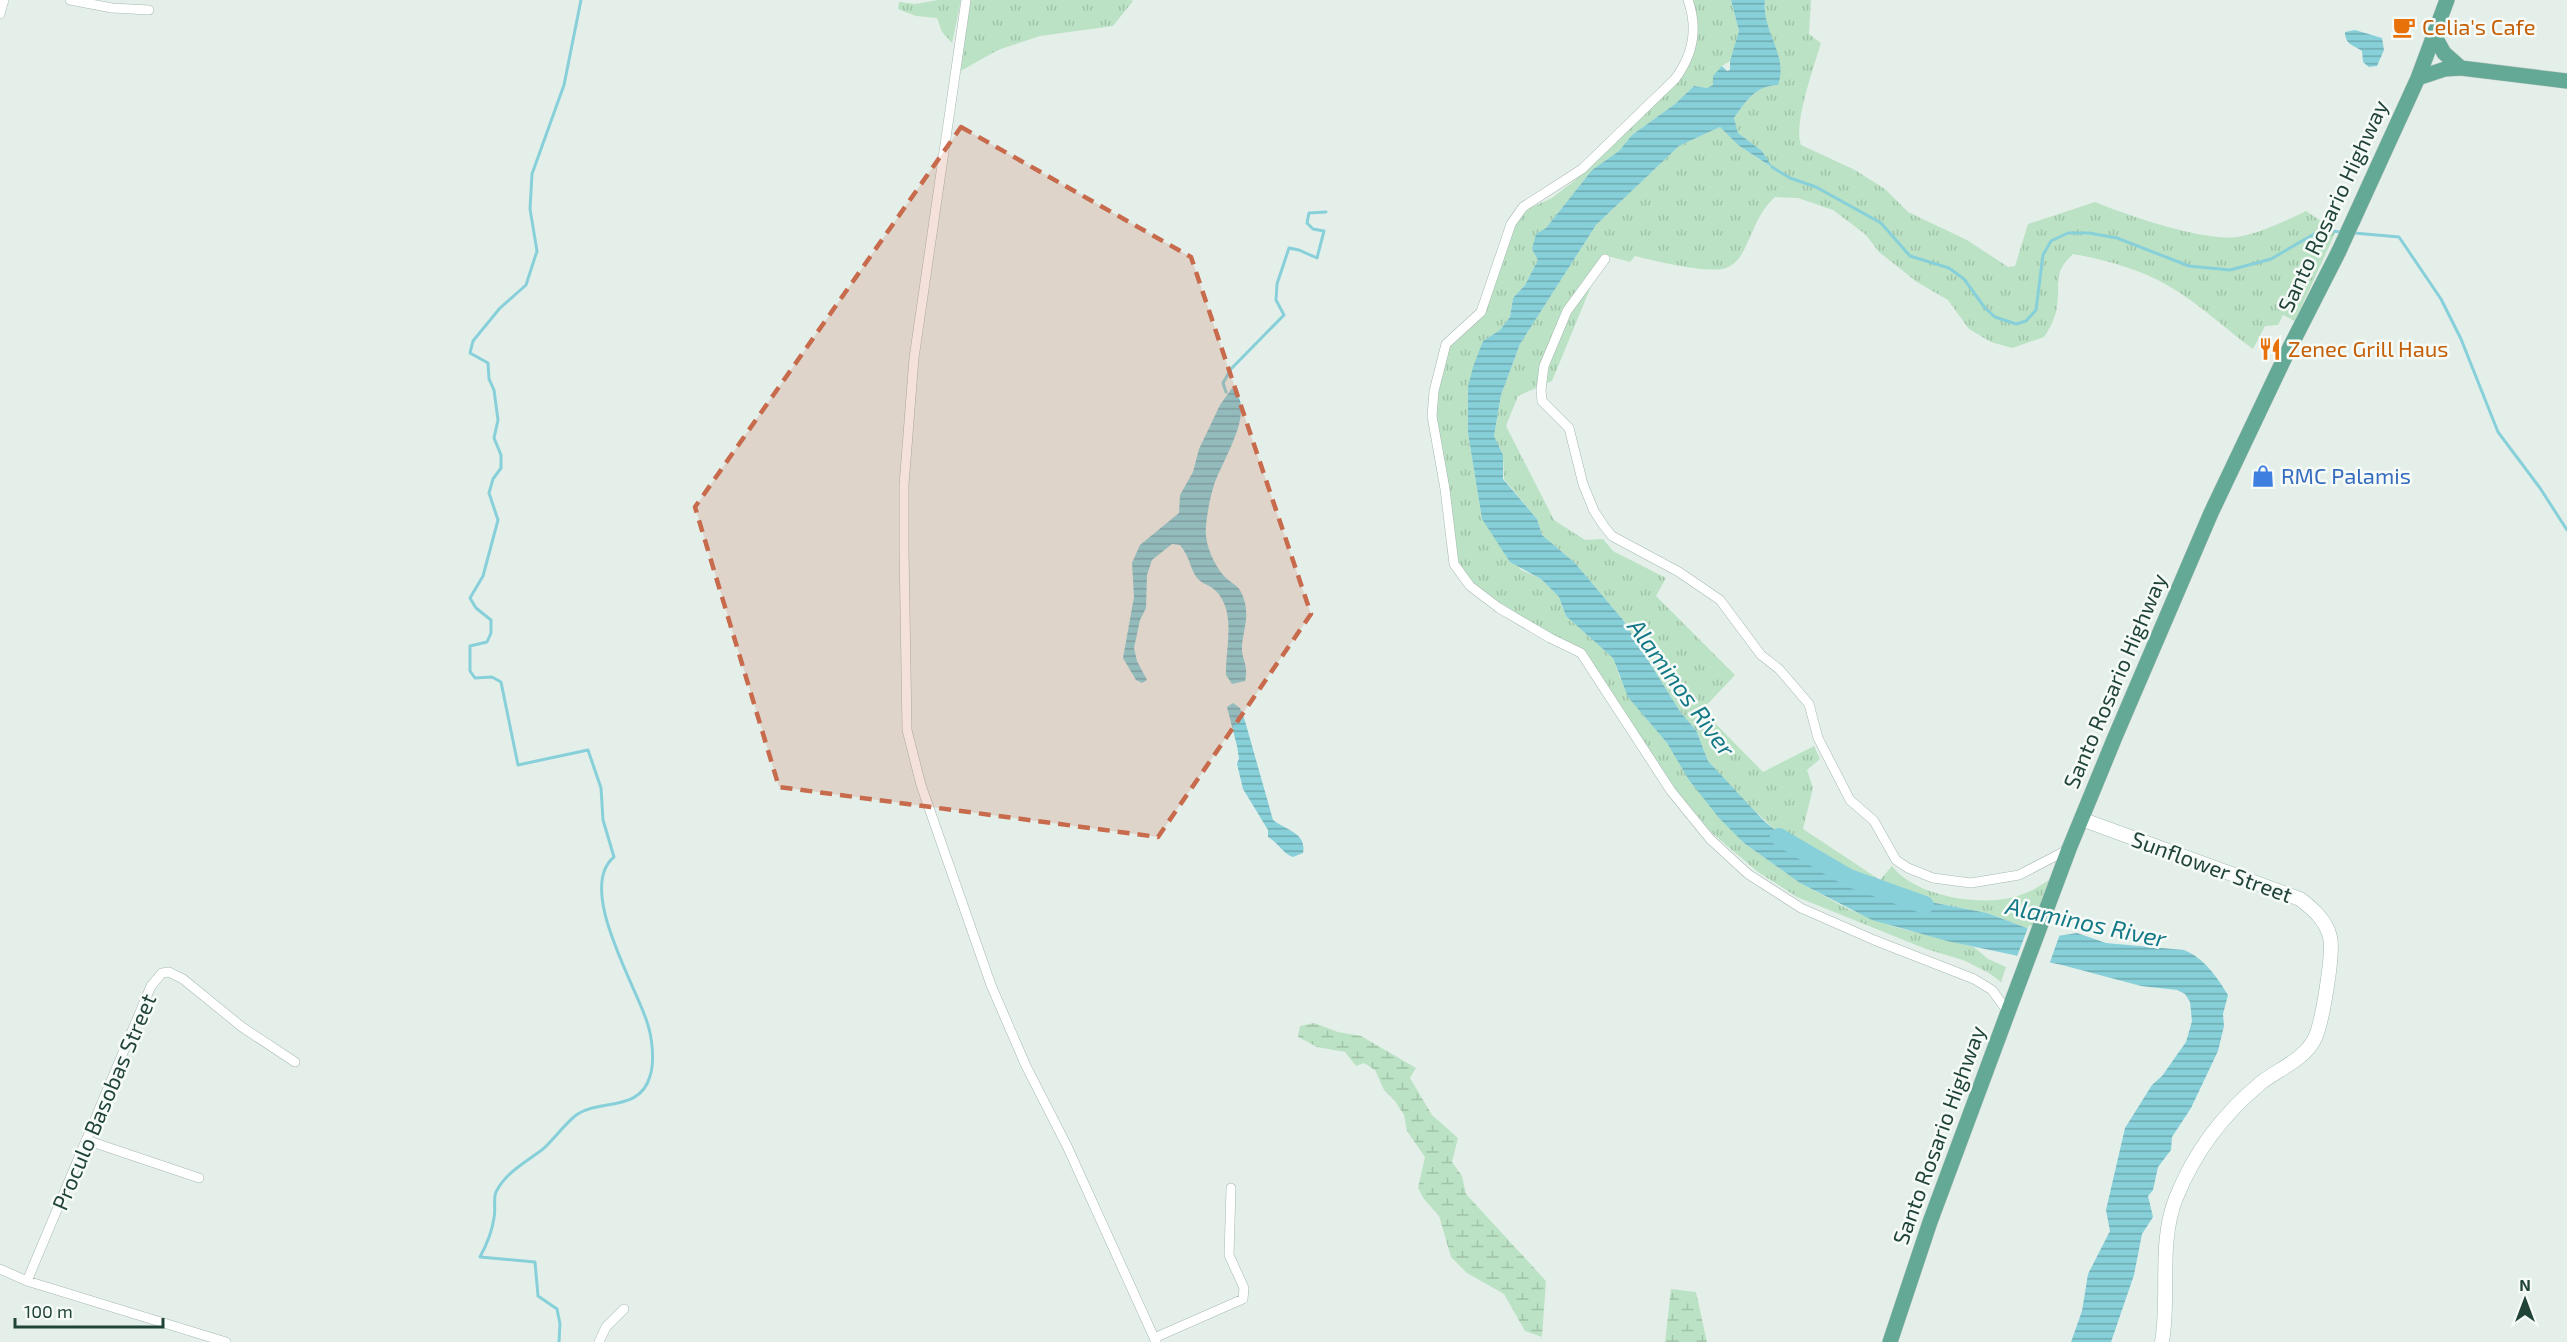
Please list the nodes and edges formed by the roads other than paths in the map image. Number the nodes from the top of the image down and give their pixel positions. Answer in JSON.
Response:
{"nodes":[{"id":1,"x":4,"y":0,"type":"edge"},
{"id":2,"x":70,"y":0,"type":"edge"},
{"id":3,"x":966,"y":0,"type":"edge"},
{"id":4,"x":1688,"y":0,"type":"edge"},
{"id":5,"x":2447,"y":0,"type":"edge"},
{"id":6,"x":149,"y":10,"type":"dead end"},
{"id":7,"x":0,"y":14,"type":"edge"},
{"id":8,"x":2433,"y":33,"type":"junction"},
{"id":9,"x":2426,"y":56,"type":"junction"},
{"id":10,"x":2461,"y":68,"type":"junction"},
{"id":11,"x":2445,"y":69,"type":"junction"},
{"id":12,"x":2418,"y":78,"type":"junction"},
{"id":13,"x":2567,"y":81,"type":"edge"},
{"id":14,"x":1605,"y":258,"type":"dead end"},
{"id":15,"x":2081,"y":819,"type":"junction"},
{"id":16,"x":2069,"y":849,"type":"junction"},
{"id":17,"x":2008,"y":1012,"type":"junction"},
{"id":18,"x":295,"y":1062,"type":"dead end"},
{"id":19,"x":86,"y":1140,"type":"junction"},
{"id":20,"x":199,"y":1178,"type":"dead end"},
{"id":21,"x":1231,"y":1188,"type":"dead end"},
{"id":22,"x":0,"y":1269,"type":"edge"},
{"id":23,"x":27,"y":1281,"type":"junction"},
{"id":24,"x":624,"y":1309,"type":"dead end"},
{"id":25,"x":1155,"y":1340,"type":"edge"},
{"id":26,"x":226,"y":1342,"type":"edge"},
{"id":27,"x":599,"y":1342,"type":"edge"},
{"id":28,"x":1890,"y":1342,"type":"edge"},
{"id":29,"x":2162,"y":1342,"type":"edge"}],
"edges":[{"from":1,"to":7,"type":"street"},
{"from":2,"to":6,"type":"street"},
{"from":3,"to":25,"type":"street"},
{"from":4,"to":17,"type":"street"},
{"from":5,"to":8,"type":"main road","name":"Santo Rosario Highway"},
{"from":8,"to":9,"type":"main road","name":"Santo Rosario Highway"},
{"from":8,"to":10,"type":"main road"},
{"from":9,"to":10,"type":"main road"},
{"from":9,"to":11,"type":"main road"},
{"from":9,"to":12,"type":"main road","name":"Santo Rosario Highway"},
{"from":10,"to":11,"type":"main road"},
{"from":10,"to":13,"type":"main road"},
{"from":11,"to":12,"type":"main road"},
{"from":12,"to":15,"type":"main road","name":"Santo Rosario Highway"},
{"from":14,"to":16,"type":"street"},
{"from":15,"to":16,"type":"main road","name":"Santo Rosario Highway"},
{"from":15,"to":29,"type":"street","name":"Sunflower Street"},
{"from":16,"to":17,"type":"main road","name":"Santo Rosario Highway"},
{"from":17,"to":28,"type":"main road","name":"Santo Rosario Highway"},
{"from":18,"to":19,"type":"street","name":"Proculo Basobas Street"},
{"from":19,"to":20,"type":"street"},
{"from":19,"to":23,"type":"street","name":"Proculo Basobas Street"},
{"from":21,"to":25,"type":"street"},
{"from":22,"to":23,"type":"street"},
{"from":23,"to":26,"type":"street"},
{"from":24,"to":27,"type":"street"}]}
